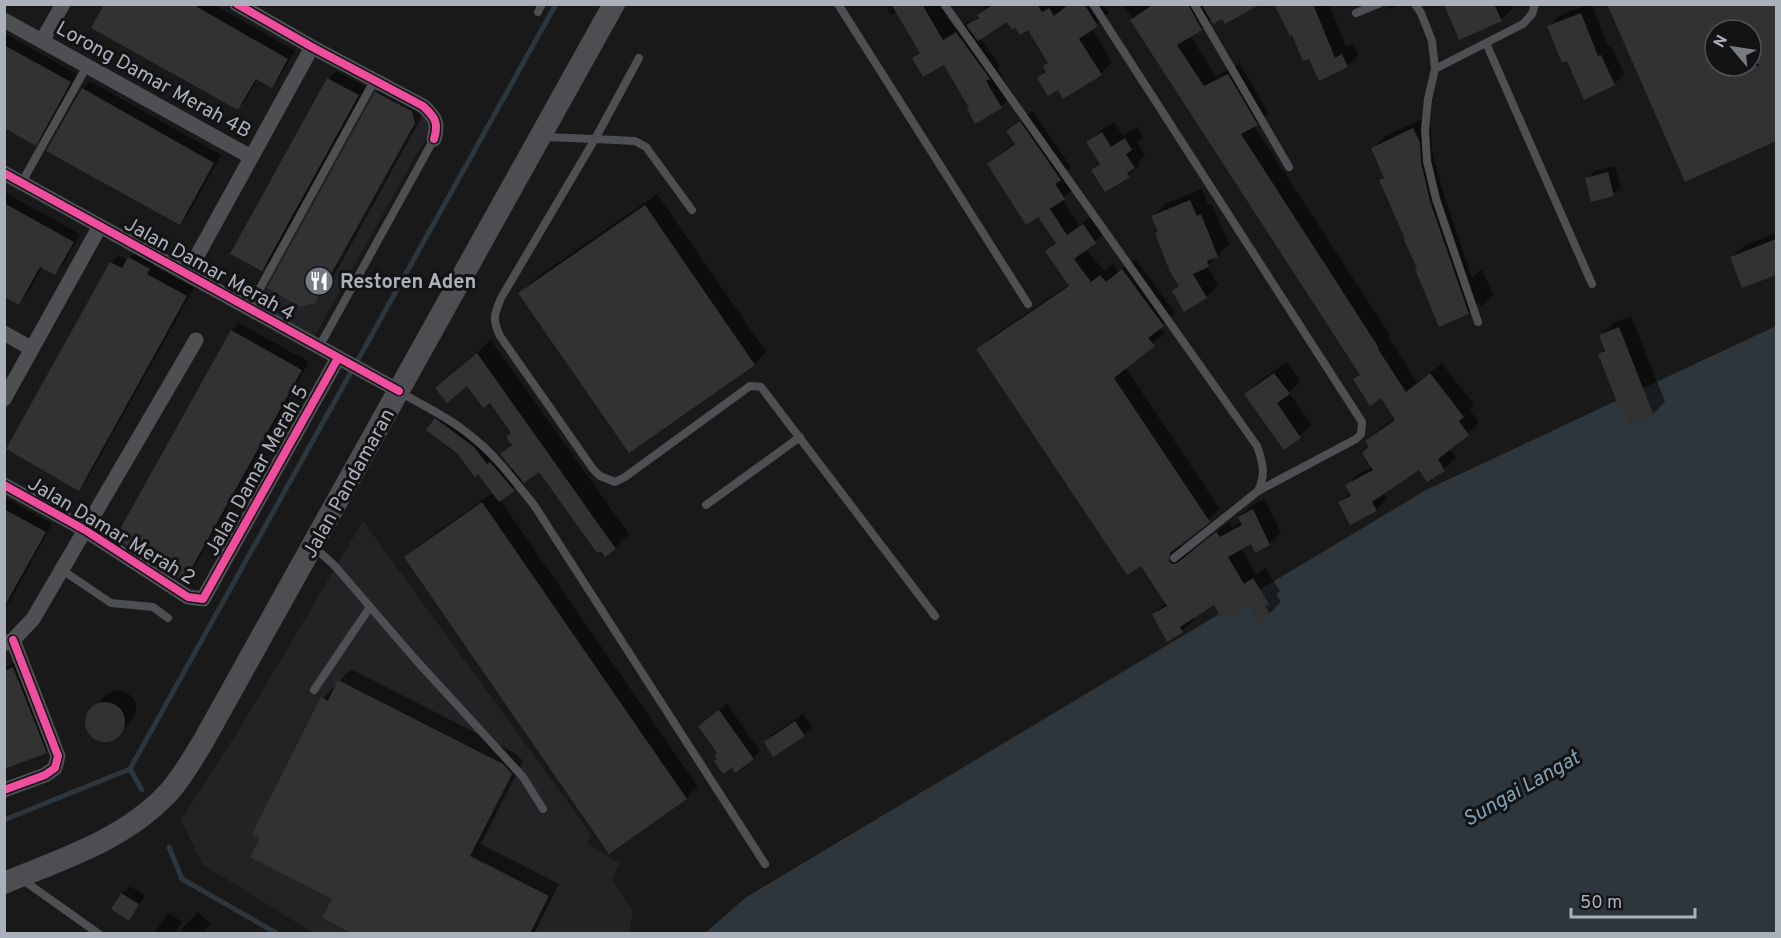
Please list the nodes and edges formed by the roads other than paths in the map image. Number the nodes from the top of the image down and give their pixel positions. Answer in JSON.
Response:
{"nodes":[{"id":1,"x":63,"y":4,"type":"edge"},
{"id":2,"x":237,"y":4,"type":"edge"},
{"id":3,"x":614,"y":4,"type":"edge"},
{"id":4,"x":838,"y":4,"type":"edge"},
{"id":5,"x":944,"y":4,"type":"edge"},
{"id":6,"x":1093,"y":4,"type":"edge"},
{"id":7,"x":1194,"y":4,"type":"edge"},
{"id":8,"x":1378,"y":4,"type":"edge"},
{"id":9,"x":1414,"y":4,"type":"edge"},
{"id":10,"x":1535,"y":4,"type":"edge"},
{"id":11,"x":1356,"y":14,"type":"dead end"},
{"id":12,"x":4,"y":20,"type":"edge"},
{"id":13,"x":42,"y":41,"type":"junction"},
{"id":14,"x":1486,"y":43,"type":"junction"},
{"id":15,"x":312,"y":47,"type":"junction"},
{"id":16,"x":639,"y":58,"type":"dead end"},
{"id":17,"x":87,"y":66,"type":"junction"},
{"id":18,"x":1435,"y":69,"type":"junction"},
{"id":19,"x":374,"y":81,"type":"junction"},
{"id":20,"x":541,"y":137,"type":"junction"},
{"id":21,"x":434,"y":139,"type":"joint"},
{"id":22,"x":595,"y":139,"type":"junction"},
{"id":23,"x":251,"y":157,"type":"junction"},
{"id":24,"x":1288,"y":167,"type":"dead end"},
{"id":25,"x":4,"y":173,"type":"edge"},
{"id":26,"x":22,"y":182,"type":"junction"},
{"id":27,"x":692,"y":210,"type":"dead end"},
{"id":28,"x":100,"y":226,"type":"junction"},
{"id":29,"x":187,"y":274,"type":"junction"},
{"id":30,"x":1592,"y":284,"type":"dead end"},
{"id":31,"x":1028,"y":304,"type":"dead end"},
{"id":32,"x":249,"y":308,"type":"junction"},
{"id":33,"x":1478,"y":322,"type":"dead end"},
{"id":34,"x":4,"y":333,"type":"edge"},
{"id":35,"x":196,"y":340,"type":"dead end"},
{"id":36,"x":319,"y":347,"type":"junction"},
{"id":37,"x":32,"y":349,"type":"junction"},
{"id":38,"x":343,"y":360,"type":"junction"},
{"id":39,"x":399,"y":391,"type":"junction"},
{"id":40,"x":4,"y":399,"type":"edge"},
{"id":41,"x":800,"y":437,"type":"junction"},
{"id":42,"x":4,"y":485,"type":"edge"},
{"id":43,"x":1258,"y":491,"type":"junction"},
{"id":44,"x":706,"y":505,"type":"dead end"},
{"id":45,"x":86,"y":530,"type":"junction"},
{"id":46,"x":313,"y":546,"type":"junction"},
{"id":47,"x":1174,"y":558,"type":"dead end"},
{"id":48,"x":62,"y":570,"type":"junction"},
{"id":49,"x":203,"y":599,"type":"joint"},
{"id":50,"x":370,"y":607,"type":"junction"},
{"id":51,"x":935,"y":616,"type":"dead end"},
{"id":52,"x":168,"y":618,"type":"dead end"},
{"id":53,"x":9,"y":642,"type":"edge"},
{"id":54,"x":314,"y":690,"type":"dead end"},
{"id":55,"x":4,"y":790,"type":"edge"},
{"id":56,"x":543,"y":809,"type":"dead end"},
{"id":57,"x":765,"y":864,"type":"dead end"},
{"id":58,"x":12,"y":880,"type":"edge"},
{"id":59,"x":83,"y":922,"type":"junction"},
{"id":60,"x":93,"y":933,"type":"edge"},
{"id":61,"x":99,"y":933,"type":"edge"}],
"edges":[{"from":1,"to":13,"type":"street"},
{"from":2,"to":15,"type":"street"},
{"from":3,"to":20,"type":"main road","name":"Jalan Pandamaran"},
{"from":4,"to":31,"type":"lane"},
{"from":5,"to":43,"type":"lane"},
{"from":6,"to":43,"type":"lane"},
{"from":7,"to":24,"type":"lane"},
{"from":8,"to":11,"type":"lane"},
{"from":9,"to":18,"type":"lane"},
{"from":10,"to":14,"type":"lane"},
{"from":12,"to":13,"type":"street","name":"Lorong Damar Merah 4B"},
{"from":13,"to":17,"type":"street","name":"Lorong Damar Merah 4B"},
{"from":14,"to":18,"type":"lane"},
{"from":14,"to":30,"type":"lane"},
{"from":15,"to":19,"type":"street"},
{"from":15,"to":23,"type":"street"},
{"from":16,"to":22,"type":"lane"},
{"from":17,"to":23,"type":"street","name":"Lorong Damar Merah 4B"},
{"from":17,"to":26,"type":"lane"},
{"from":18,"to":33,"type":"lane"},
{"from":19,"to":21,"type":"street"},
{"from":19,"to":32,"type":"lane"},
{"from":20,"to":22,"type":"lane"},
{"from":20,"to":39,"type":"main road","name":"Jalan Pandamaran"},
{"from":21,"to":36,"type":"lane"},
{"from":22,"to":27,"type":"lane"},
{"from":22,"to":41,"type":"lane"},
{"from":23,"to":29,"type":"street"},
{"from":25,"to":26,"type":"street","name":"Jalan Damar Merah 4"},
{"from":26,"to":28,"type":"street","name":"Jalan Damar Merah 4"},
{"from":28,"to":29,"type":"street","name":"Jalan Damar Merah 4"},
{"from":28,"to":37,"type":"street"},
{"from":29,"to":32,"type":"street","name":"Jalan Damar Merah 4"},
{"from":32,"to":36,"type":"street","name":"Jalan Damar Merah 4"},
{"from":34,"to":37,"type":"street"},
{"from":35,"to":45,"type":"street"},
{"from":36,"to":38,"type":"street","name":"Jalan Damar Merah 4"},
{"from":37,"to":40,"type":"street"},
{"from":38,"to":39,"type":"street","name":"Jalan Damar Merah 4"},
{"from":38,"to":49,"type":"street","name":"Jalan Damar Merah 5"},
{"from":39,"to":46,"type":"main road","name":"Jalan Pandamaran"},
{"from":39,"to":57,"type":"lane"},
{"from":41,"to":44,"type":"lane"},
{"from":41,"to":51,"type":"lane"},
{"from":42,"to":45,"type":"street","name":"Jalan Damar Merah 2"},
{"from":43,"to":47,"type":"lane"},
{"from":45,"to":48,"type":"street"},
{"from":45,"to":49,"type":"street","name":"Jalan Damar Merah 2"},
{"from":46,"to":50,"type":"lane"},
{"from":46,"to":58,"type":"main road","name":"Jalan Pandamaran"},
{"from":48,"to":52,"type":"lane"},
{"from":48,"to":53,"type":"street"},
{"from":50,"to":54,"type":"lane"},
{"from":50,"to":56,"type":"lane"},
{"from":53,"to":55,"type":"street"},
{"from":58,"to":59,"type":"lane"},
{"from":59,"to":60,"type":"lane"},
{"from":59,"to":61,"type":"lane"}]}
